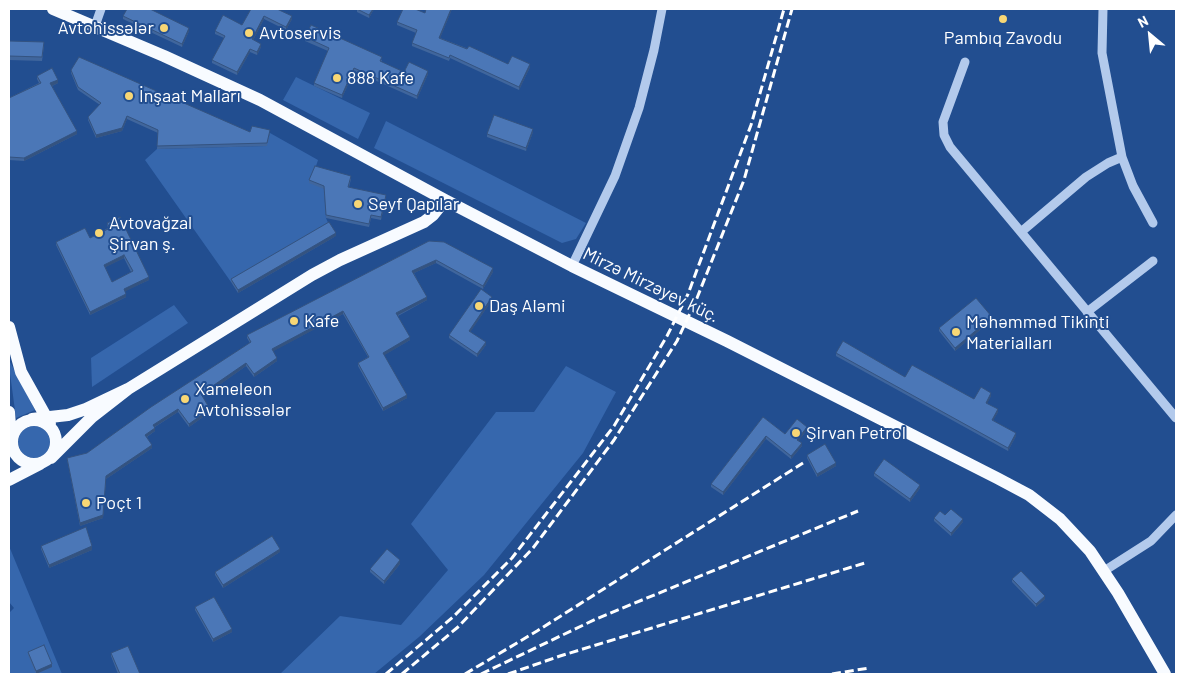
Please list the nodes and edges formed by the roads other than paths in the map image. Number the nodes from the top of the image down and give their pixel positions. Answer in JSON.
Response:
{"nodes":[{"id":1,"x":53,"y":9,"type":"edge"},
{"id":2,"x":101,"y":9,"type":"edge"},
{"id":3,"x":662,"y":9,"type":"edge"},
{"id":4,"x":1103,"y":9,"type":"edge"},
{"id":5,"x":94,"y":26,"type":"junction"},
{"id":6,"x":965,"y":62,"type":"dead end"},
{"id":7,"x":1122,"y":157,"type":"junction"},
{"id":8,"x":445,"y":200,"type":"junction"},
{"id":9,"x":1153,"y":223,"type":"dead end"},
{"id":10,"x":1021,"y":232,"type":"junction"},
{"id":11,"x":1153,"y":261,"type":"dead end"},
{"id":12,"x":572,"y":266,"type":"junction"},
{"id":13,"x":1087,"y":312,"type":"junction"},
{"id":14,"x":9,"y":326,"type":"edge"},
{"id":15,"x":128,"y":389,"type":"junction"},
{"id":16,"x":9,"y":412,"type":"edge"},
{"id":17,"x":47,"y":418,"type":"junction"},
{"id":18,"x":1176,"y":418,"type":"edge"},
{"id":19,"x":32,"y":419,"type":"junction"},
{"id":20,"x":54,"y":432,"type":"junction"},
{"id":21,"x":10,"y":445,"type":"edge"},
{"id":22,"x":48,"y":460,"type":"junction"},
{"id":23,"x":9,"y":480,"type":"edge"},
{"id":24,"x":1176,"y":515,"type":"edge"},
{"id":25,"x":1104,"y":571,"type":"junction"},
{"id":26,"x":1165,"y":674,"type":"edge"}],
"edges":[{"from":1,"to":5,"type":"main road","name":"Mirzə Mirzəyev küç."},
{"from":2,"to":5,"type":"street"},
{"from":3,"to":12,"type":"street"},
{"from":4,"to":7,"type":"street"},
{"from":5,"to":8,"type":"main road","name":"Mirzə Mirzəyev küç."},
{"from":6,"to":10,"type":"street"},
{"from":7,"to":9,"type":"street"},
{"from":7,"to":10,"type":"street"},
{"from":8,"to":12,"type":"main road","name":"Mirzə Mirzəyev küç."},
{"from":8,"to":15,"type":"main road"},
{"from":10,"to":13,"type":"street"},
{"from":11,"to":13,"type":"street"},
{"from":12,"to":25,"type":"main road","name":"Mirzə Mirzəyev küç."},
{"from":13,"to":18,"type":"street"},
{"from":14,"to":17,"type":"main road"},
{"from":15,"to":17,"type":"main road"},
{"from":15,"to":22,"type":"main road"},
{"from":16,"to":21,"type":"main road"},
{"from":17,"to":19,"type":"main road"},
{"from":17,"to":20,"type":"main road"},
{"from":19,"to":20,"type":"main road"},
{"from":19,"to":21,"type":"main road"},
{"from":20,"to":22,"type":"main road"},
{"from":21,"to":22,"type":"main road"},
{"from":22,"to":23,"type":"main road"},
{"from":24,"to":25,"type":"street"},
{"from":25,"to":26,"type":"main road","name":"Mirzə Mirzəyev küç."}]}
